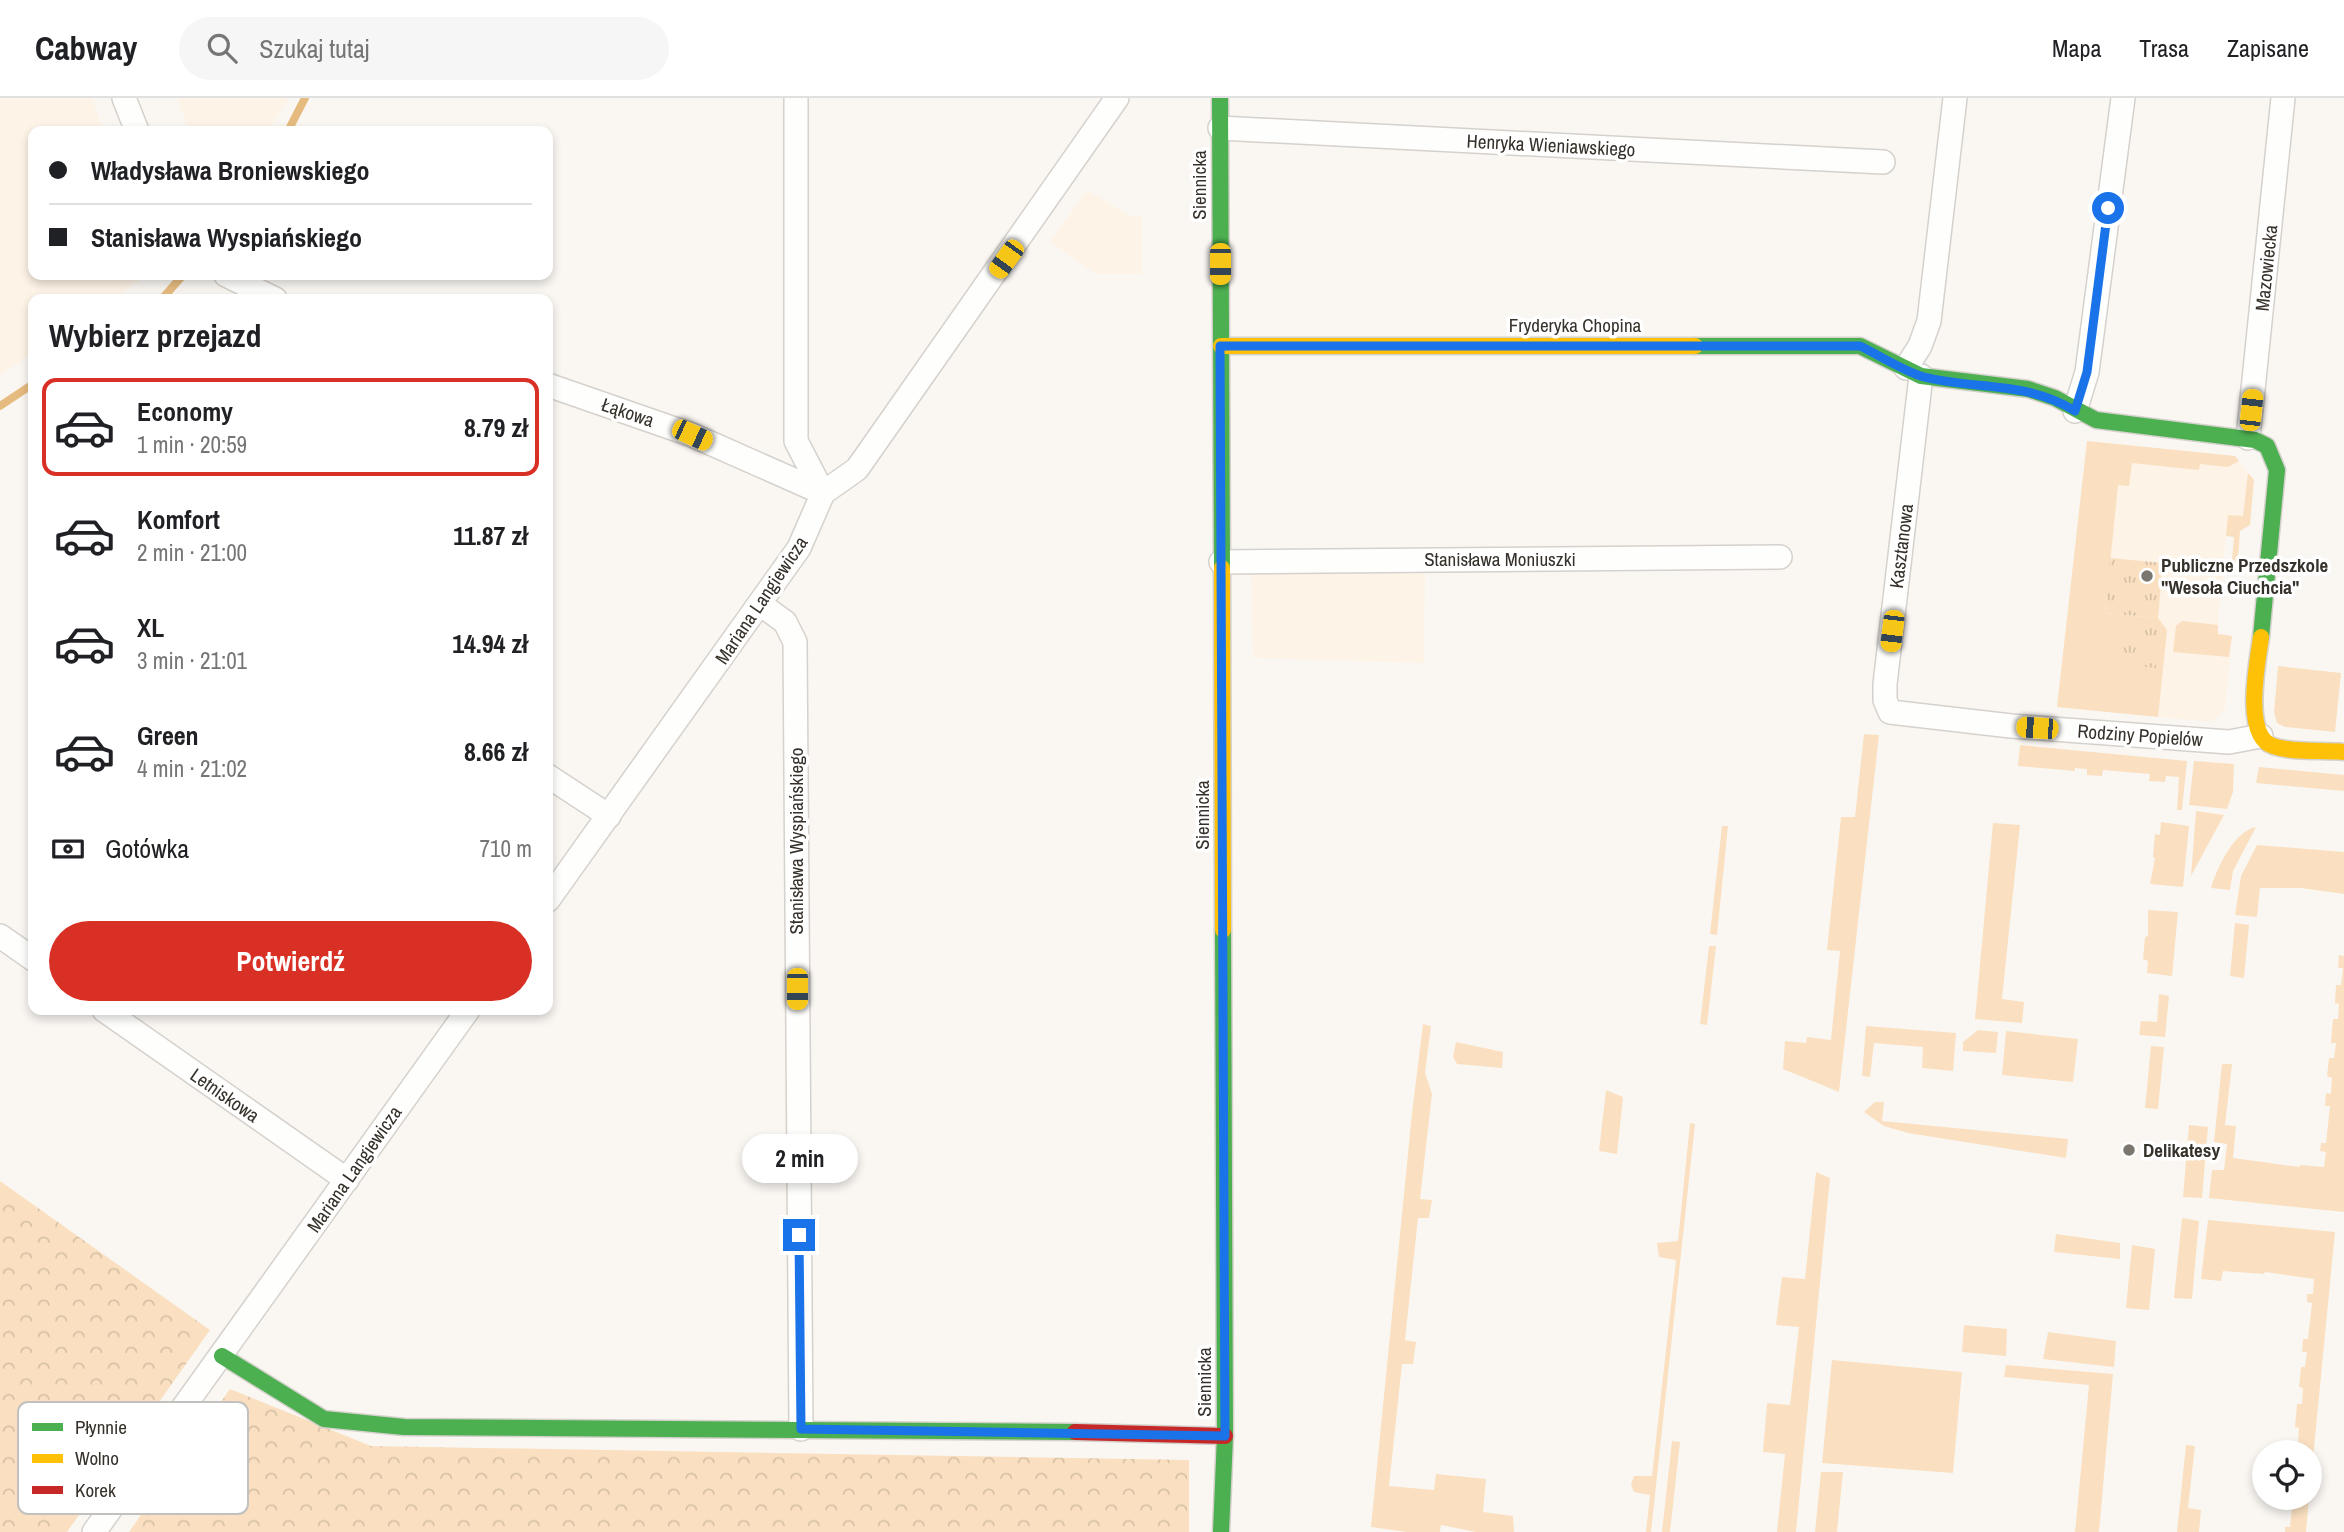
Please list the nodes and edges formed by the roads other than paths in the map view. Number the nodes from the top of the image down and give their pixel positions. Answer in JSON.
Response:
{"nodes":[{"id":1,"x":124,"y":98,"type":"edge"},
{"id":2,"x":796,"y":98,"type":"edge"},
{"id":3,"x":1117,"y":98,"type":"edge"},
{"id":4,"x":1220,"y":98,"type":"edge"},
{"id":5,"x":1955,"y":98,"type":"edge"},
{"id":6,"x":2123,"y":98,"type":"edge"},
{"id":7,"x":2283,"y":98,"type":"edge"},
{"id":8,"x":134,"y":126,"type":"edge"},
{"id":9,"x":1220,"y":128,"type":"junction"},
{"id":10,"x":1883,"y":162,"type":"dead end"},
{"id":11,"x":235,"y":280,"type":"edge"},
{"id":12,"x":265,"y":294,"type":"edge"},
{"id":13,"x":1220,"y":346,"type":"junction"},
{"id":14,"x":1914,"y":372,"type":"junction"},
{"id":15,"x":553,"y":387,"type":"edge"},
{"id":16,"x":2075,"y":411,"type":"junction"},
{"id":17,"x":2248,"y":439,"type":"junction"},
{"id":18,"x":822,"y":493,"type":"junction"},
{"id":19,"x":1780,"y":556,"type":"dead end"},
{"id":20,"x":1221,"y":562,"type":"junction"},
{"id":21,"x":760,"y":604,"type":"junction"},
{"id":22,"x":1893,"y":713,"type":"joint"},
{"id":23,"x":2261,"y":736,"type":"junction"},
{"id":24,"x":2344,"y":752,"type":"edge"},
{"id":25,"x":553,"y":779,"type":"edge"},
{"id":26,"x":609,"y":816,"type":"junction"},
{"id":27,"x":553,"y":893,"type":"edge"},
{"id":28,"x":0,"y":936,"type":"edge"},
{"id":29,"x":28,"y":956,"type":"edge"},
{"id":30,"x":111,"y":1015,"type":"edge"},
{"id":31,"x":464,"y":1015,"type":"edge"},
{"id":32,"x":347,"y":1180,"type":"junction"},
{"id":33,"x":222,"y":1356,"type":"junction"},
{"id":34,"x":189,"y":1402,"type":"edge"},
{"id":35,"x":801,"y":1429,"type":"junction"},
{"id":36,"x":1225,"y":1436,"type":"junction"},
{"id":37,"x":107,"y":1514,"type":"edge"},
{"id":38,"x":94,"y":1532,"type":"edge"},
{"id":39,"x":1221,"y":1532,"type":"edge"}],
"edges":[{"from":1,"to":8,"type":"street"},
{"from":2,"to":18,"type":"street"},
{"from":3,"to":18,"type":"street"},
{"from":4,"to":9,"type":"street","name":"Siennicka"},
{"from":5,"to":14,"type":"street","name":"Kasztanowa"},
{"from":6,"to":16,"type":"street"},
{"from":7,"to":17,"type":"street","name":"Mazowiecka"},
{"from":9,"to":10,"type":"street","name":"Henryka Wieniawskiego"},
{"from":9,"to":13,"type":"street","name":"Siennicka"},
{"from":11,"to":12,"type":"street"},
{"from":13,"to":14,"type":"street","name":"Fryderyka Chopina"},
{"from":13,"to":20,"type":"street","name":"Siennicka"},
{"from":14,"to":16,"type":"street","name":"Fryderyka Chopina"},
{"from":14,"to":22,"type":"street","name":"Kasztanowa"},
{"from":15,"to":18,"type":"street","name":"Łąkowa"},
{"from":16,"to":17,"type":"street","name":"Fryderyka Chopina"},
{"from":17,"to":23,"type":"street"},
{"from":18,"to":21,"type":"street","name":"Mariana Langiewicza"},
{"from":19,"to":20,"type":"street","name":"Stanisława Moniuszki"},
{"from":20,"to":36,"type":"street","name":"Siennicka"},
{"from":21,"to":26,"type":"street","name":"Mariana Langiewicza"},
{"from":21,"to":35,"type":"street","name":"Stanisława Wyspiańskiego"},
{"from":22,"to":23,"type":"street","name":"Rodziny Popielów"},
{"from":23,"to":24,"type":"street","name":"Rodziny Popielów"},
{"from":25,"to":26,"type":"street"},
{"from":26,"to":27,"type":"street","name":"Mariana Langiewicza"},
{"from":28,"to":29,"type":"street"},
{"from":30,"to":32,"type":"street","name":"Letniskowa"},
{"from":31,"to":32,"type":"street","name":"Mariana Langiewicza"},
{"from":32,"to":33,"type":"street","name":"Mariana Langiewicza"},
{"from":33,"to":34,"type":"street"},
{"from":33,"to":35,"type":"street"},
{"from":35,"to":36,"type":"street"},
{"from":36,"to":39,"type":"street","name":"Siennicka"},
{"from":37,"to":38,"type":"street"}]}
